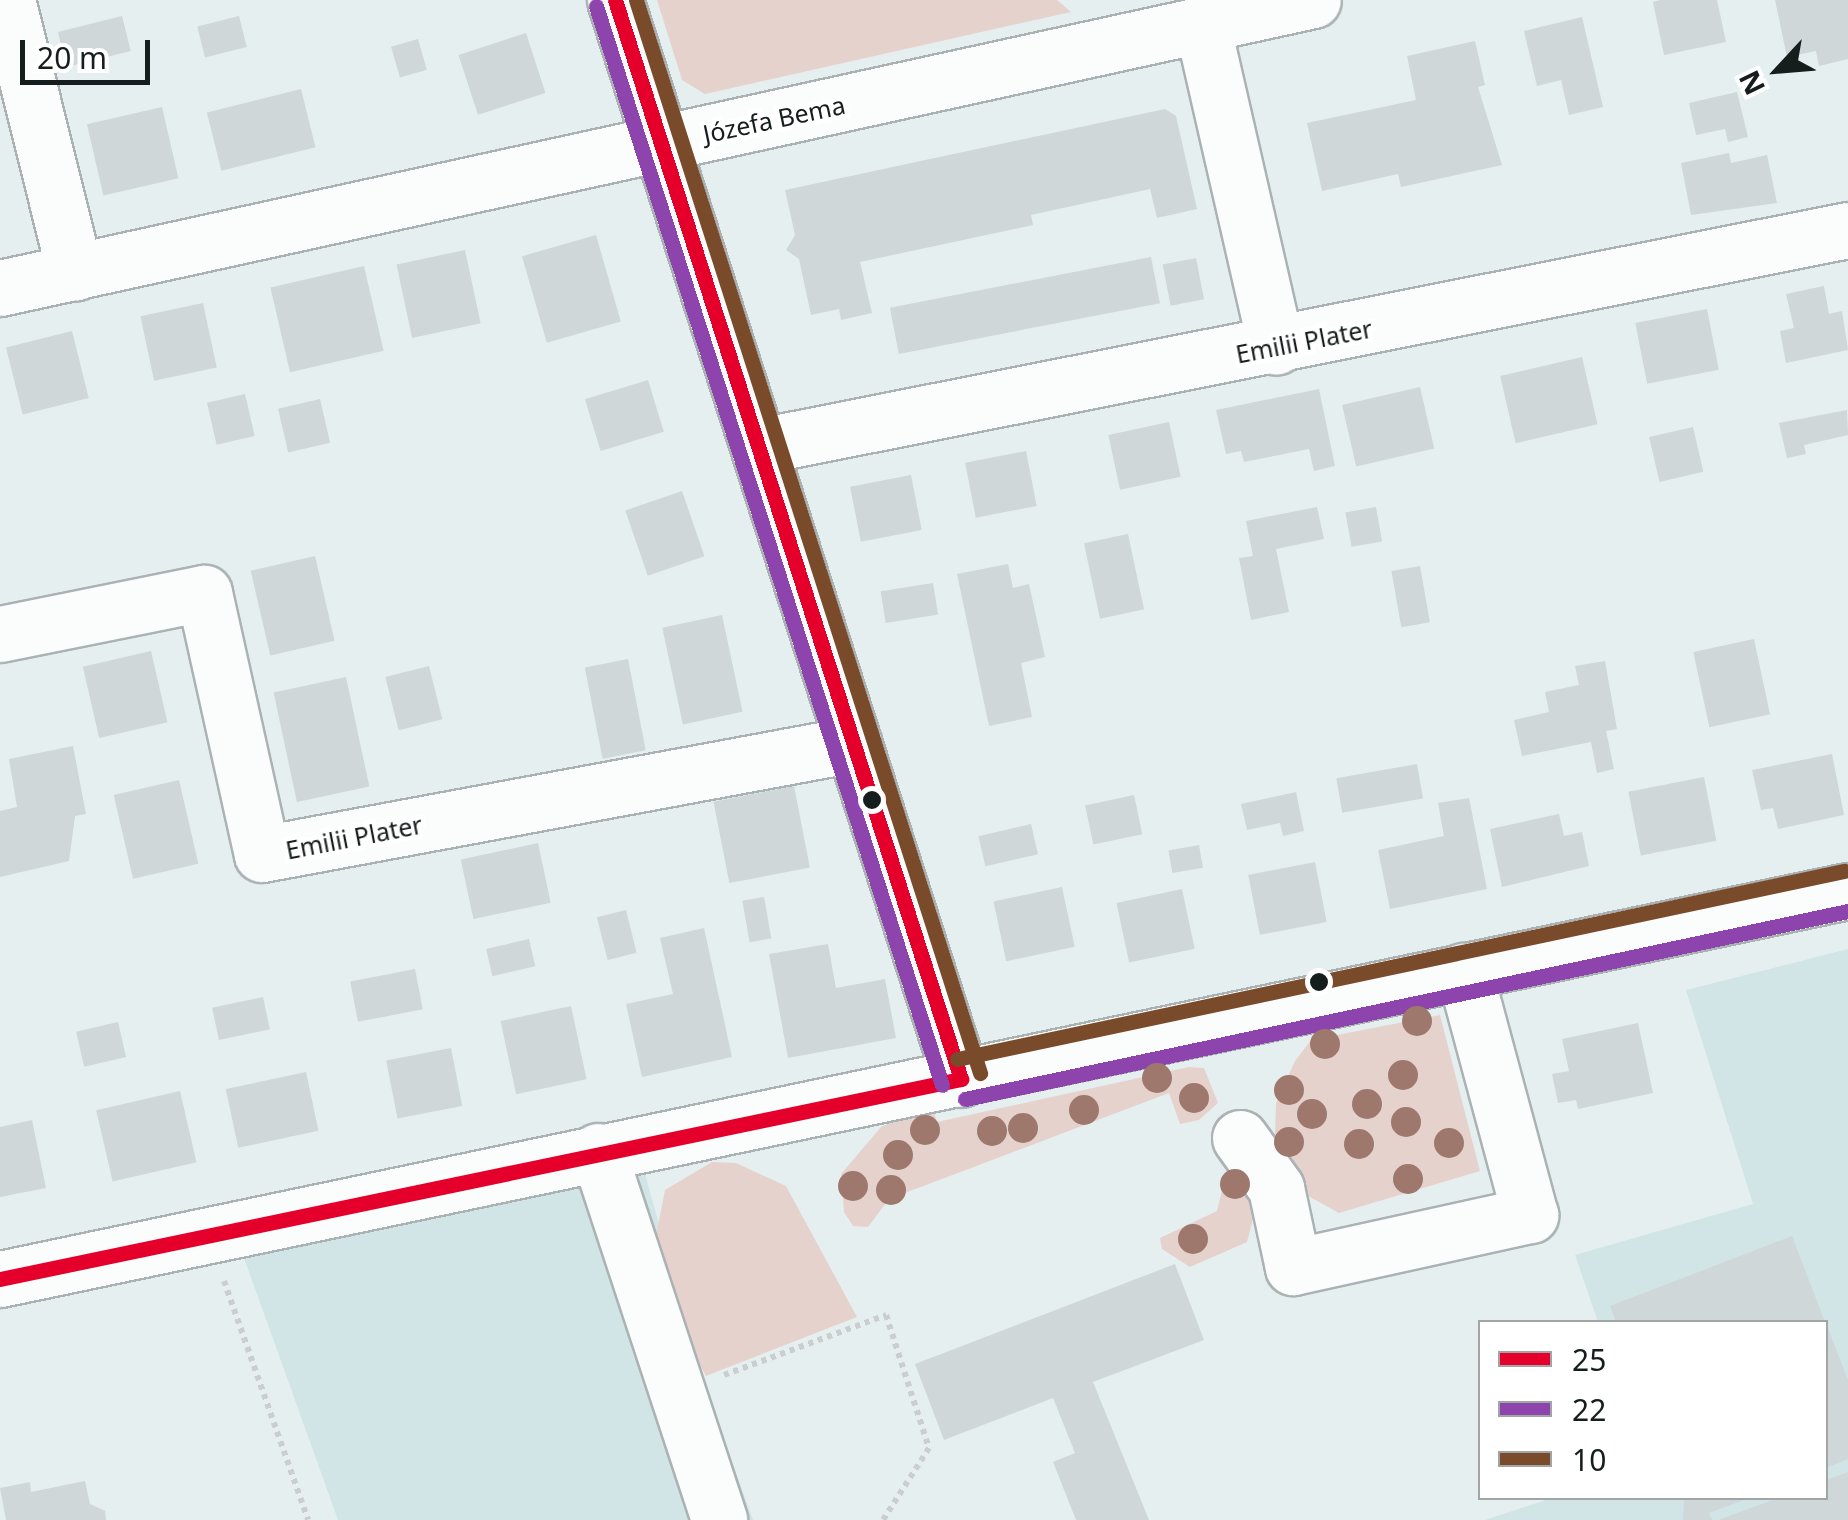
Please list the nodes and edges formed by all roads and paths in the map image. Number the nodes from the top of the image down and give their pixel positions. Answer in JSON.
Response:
{"nodes":[{"id":1,"x":7,"y":0,"type":"edge"},
{"id":2,"x":615,"y":0,"type":"edge"},
{"id":3,"x":1313,"y":0,"type":"edge"},
{"id":4,"x":1202,"y":24,"type":"junction"},
{"id":5,"x":660,"y":144,"type":"junction"},
{"id":6,"x":1848,"y":230,"type":"edge"},
{"id":7,"x":75,"y":272,"type":"junction"},
{"id":8,"x":0,"y":288,"type":"edge"},
{"id":9,"x":1276,"y":347,"type":"junction"},
{"id":10,"x":760,"y":446,"type":"junction"},
{"id":11,"x":0,"y":634,"type":"edge"},
{"id":12,"x":854,"y":744,"type":"junction"},
{"id":13,"x":1848,"y":891,"type":"edge"},
{"id":14,"x":1464,"y":972,"type":"junction"},
{"id":15,"x":960,"y":1078,"type":"junction"},
{"id":16,"x":1240,"y":1138,"type":"dead end"},
{"id":17,"x":598,"y":1151,"type":"junction"},
{"id":18,"x":212,"y":1234,"type":"junction"},
{"id":19,"x":0,"y":1279,"type":"edge"},
{"id":20,"x":674,"y":1394,"type":"junction"},
{"id":21,"x":308,"y":1520,"type":"edge"},
{"id":22,"x":719,"y":1520,"type":"edge"},
{"id":23,"x":883,"y":1520,"type":"edge"}],
"edges":[{"from":1,"to":7,"type":"street"},
{"from":2,"to":5,"type":"street"},
{"from":3,"to":4,"type":"street","name":"Józefa Bema"},
{"from":4,"to":5,"type":"street","name":"Józefa Bema"},
{"from":4,"to":9,"type":"street"},
{"from":5,"to":7,"type":"street","name":"Józefa Bema"},
{"from":5,"to":10,"type":"street"},
{"from":6,"to":9,"type":"street","name":"Emilii Plater"},
{"from":7,"to":8,"type":"street","name":"Józefa Bema"},
{"from":9,"to":10,"type":"street","name":"Emilii Plater"},
{"from":10,"to":12,"type":"street"},
{"from":11,"to":12,"type":"street","name":"Emilii Plater"},
{"from":12,"to":15,"type":"street"},
{"from":13,"to":14,"type":"street"},
{"from":14,"to":15,"type":"street"},
{"from":14,"to":16,"type":"street"},
{"from":15,"to":17,"type":"street"},
{"from":17,"to":18,"type":"street"},
{"from":17,"to":20,"type":"street"},
{"from":18,"to":19,"type":"street"},
{"from":18,"to":21,"type":"path"},
{"from":20,"to":22,"type":"street"},
{"from":20,"to":23,"type":"path"}]}
